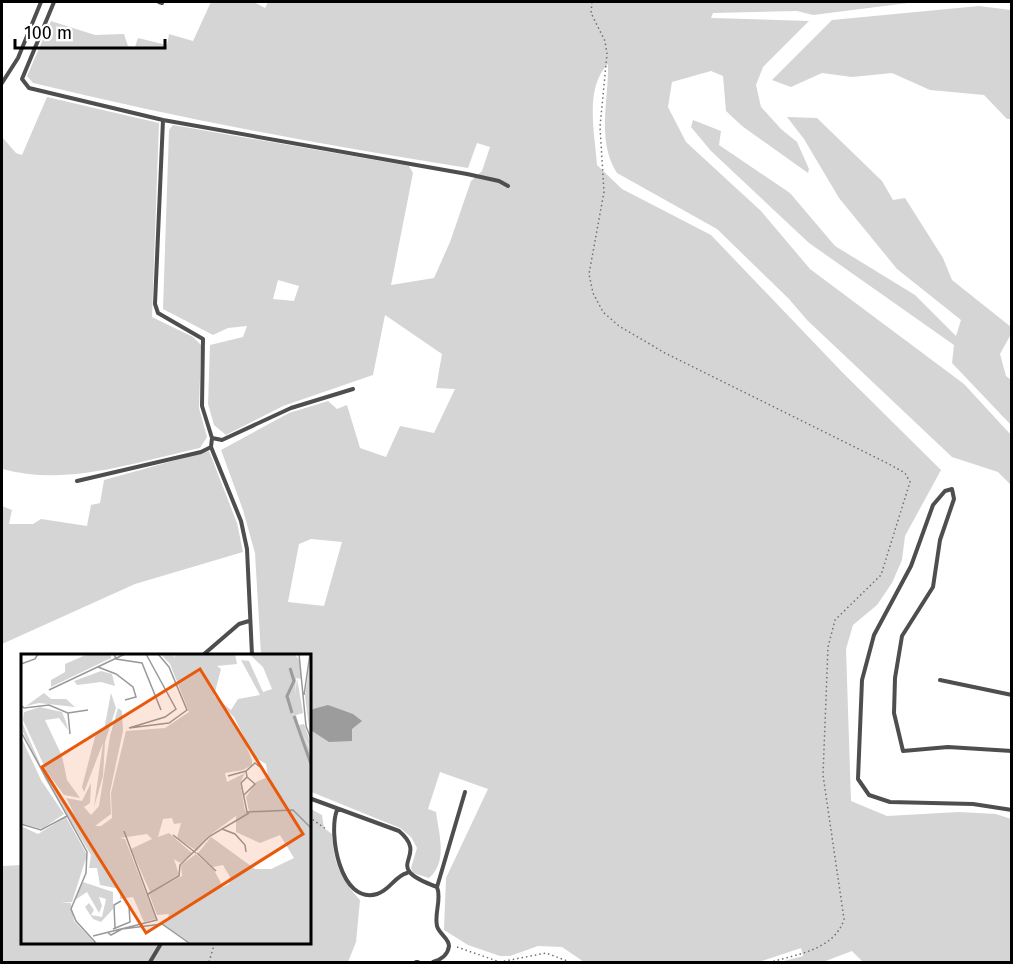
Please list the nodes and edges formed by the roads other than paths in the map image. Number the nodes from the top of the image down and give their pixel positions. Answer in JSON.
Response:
{"nodes":[{"id":1,"x":41,"y":2,"type":"edge"},
{"id":2,"x":54,"y":2,"type":"edge"},
{"id":3,"x":2,"y":83,"type":"edge"},
{"id":4,"x":164,"y":120,"type":"junction"},
{"id":5,"x":508,"y":186,"type":"dead end"},
{"id":6,"x":352,"y":389,"type":"dead end"},
{"id":7,"x":212,"y":438,"type":"junction"},
{"id":8,"x":211,"y":447,"type":"junction"},
{"id":9,"x":77,"y":481,"type":"dead end"},
{"id":10,"x":249,"y":621,"type":"junction"},
{"id":11,"x":204,"y":654,"type":"edge"},
{"id":12,"x":252,"y":654,"type":"edge"},
{"id":13,"x":940,"y":680,"type":"dead end"},
{"id":14,"x":1011,"y":695,"type":"edge"},
{"id":15,"x":1011,"y":751,"type":"edge"},
{"id":16,"x":465,"y":792,"type":"dead end"},
{"id":17,"x":310,"y":798,"type":"edge"},
{"id":18,"x":337,"y":810,"type":"junction"},
{"id":19,"x":1011,"y":810,"type":"edge"},
{"id":20,"x":407,"y":873,"type":"junction"},
{"id":21,"x":437,"y":887,"type":"junction"},
{"id":22,"x":161,"y":943,"type":"edge"},
{"id":23,"x":150,"y":963,"type":"edge"},
{"id":24,"x":433,"y":963,"type":"edge"}],
"edges":[{"from":1,"to":3,"type":"lane"},
{"from":2,"to":4,"type":"lane"},
{"from":4,"to":5,"type":"lane"},
{"from":4,"to":7,"type":"lane"},
{"from":6,"to":7,"type":"lane"},
{"from":7,"to":8,"type":"lane"},
{"from":8,"to":9,"type":"lane"},
{"from":8,"to":10,"type":"lane"},
{"from":10,"to":11,"type":"lane"},
{"from":10,"to":12,"type":"lane"},
{"from":13,"to":14,"type":"lane"},
{"from":15,"to":19,"type":"lane"},
{"from":16,"to":21,"type":"lane"},
{"from":17,"to":18,"type":"lane"},
{"from":18,"to":20,"type":"lane"},
{"from":18,"to":20,"type":"lane"},
{"from":20,"to":21,"type":"lane"},
{"from":21,"to":24,"type":"lane"},
{"from":22,"to":23,"type":"lane"}]}
